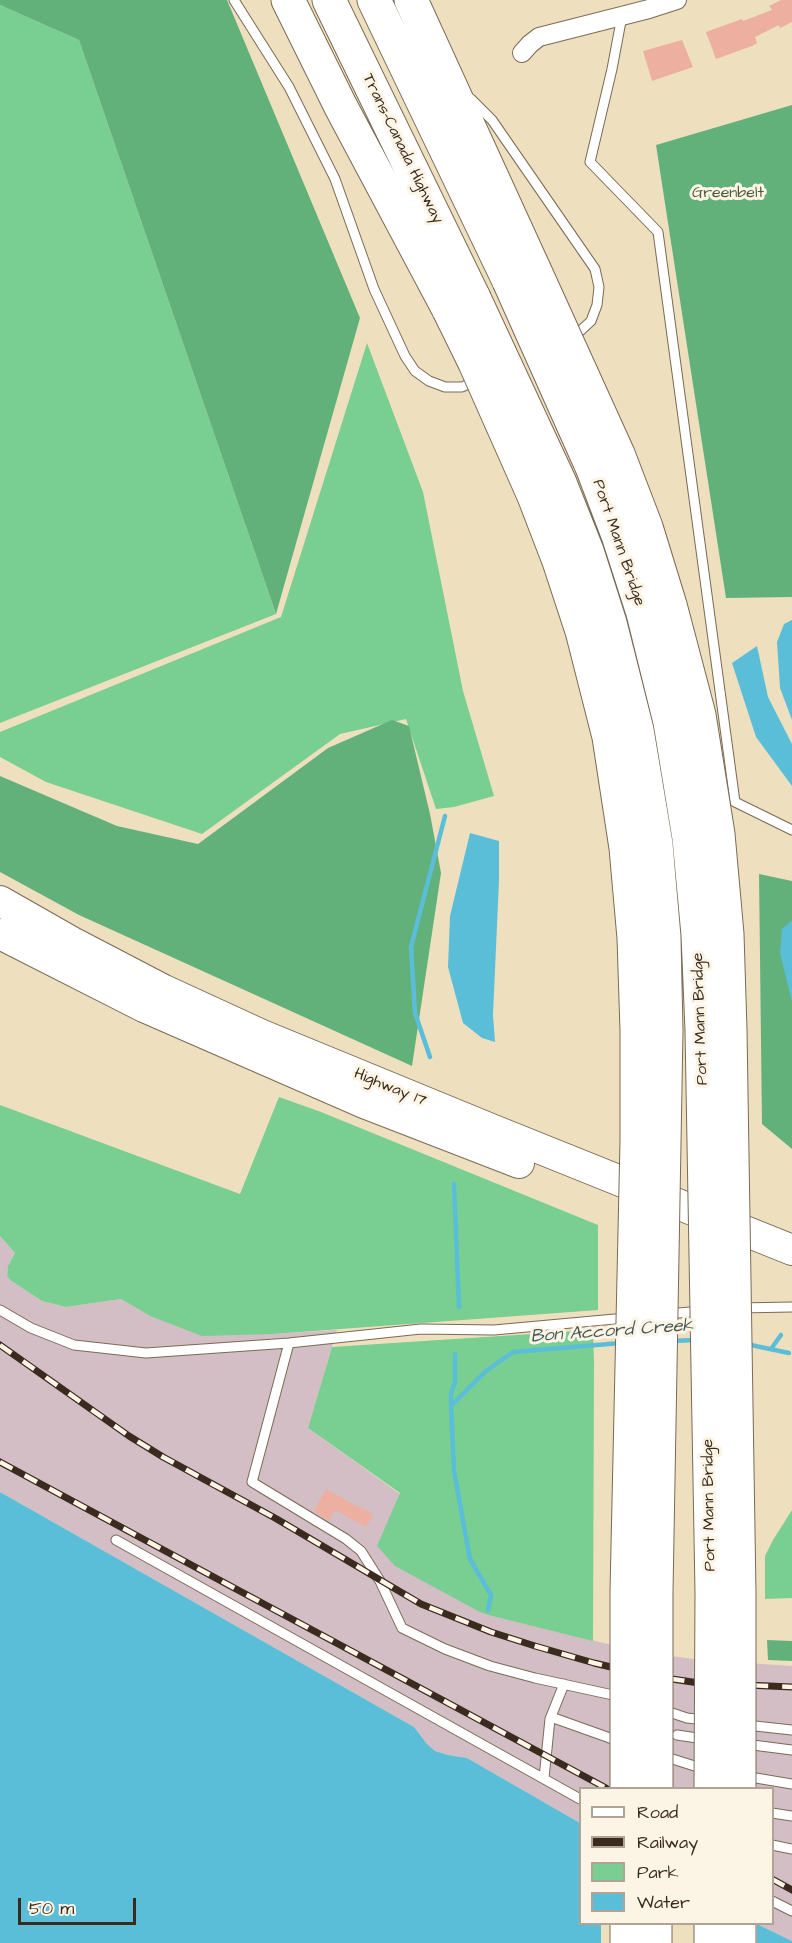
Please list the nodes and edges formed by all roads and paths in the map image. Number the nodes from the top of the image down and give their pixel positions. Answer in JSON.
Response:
{"nodes":[{"id":1,"x":234,"y":0,"type":"edge"},
{"id":2,"x":288,"y":0,"type":"edge"},
{"id":3,"x":329,"y":0,"type":"edge"},
{"id":4,"x":374,"y":0,"type":"edge"},
{"id":5,"x":411,"y":0,"type":"edge"},
{"id":6,"x":677,"y":0,"type":"edge"},
{"id":7,"x":622,"y":16,"type":"junction"},
{"id":8,"x":522,"y":53,"type":"dead end"},
{"id":9,"x":438,"y":61,"type":"junction"},
{"id":10,"x":521,"y":275,"type":"junction"},
{"id":11,"x":461,"y":304,"type":"junction"},
{"id":12,"x":557,"y":343,"type":"dead end"},
{"id":13,"x":546,"y":348,"type":"dead end"},
{"id":14,"x":536,"y":353,"type":"dead end"},
{"id":15,"x":515,"y":363,"type":"dead end"},
{"id":16,"x":792,"y":830,"type":"edge"},
{"id":17,"x":0,"y":901,"type":"edge"},
{"id":18,"x":0,"y":934,"type":"edge"},
{"id":19,"x":792,"y":1250,"type":"edge"},
{"id":20,"x":792,"y":1271,"type":"edge"},
{"id":21,"x":792,"y":1307,"type":"edge"},
{"id":22,"x":727,"y":1309,"type":"dead end"},
{"id":23,"x":0,"y":1310,"type":"edge"},
{"id":24,"x":716,"y":1310,"type":"dead end"},
{"id":25,"x":289,"y":1343,"type":"junction"},
{"id":26,"x":116,"y":1540,"type":"dead end"},
{"id":27,"x":564,"y":1684,"type":"junction"},
{"id":28,"x":639,"y":1703,"type":"dead end"},
{"id":29,"x":650,"y":1706,"type":"dead end"},
{"id":30,"x":551,"y":1717,"type":"junction"},
{"id":31,"x":722,"y":1722,"type":"dead end"},
{"id":32,"x":734,"y":1724,"type":"dead end"},
{"id":33,"x":792,"y":1730,"type":"edge"},
{"id":34,"x":677,"y":1736,"type":"dead end"},
{"id":35,"x":722,"y":1741,"type":"dead end"},
{"id":36,"x":733,"y":1742,"type":"dead end"},
{"id":37,"x":633,"y":1746,"type":"dead end"},
{"id":38,"x":644,"y":1750,"type":"dead end"},
{"id":39,"x":792,"y":1750,"type":"edge"},
{"id":40,"x":544,"y":1778,"type":"junction"},
{"id":41,"x":726,"y":1781,"type":"edge"},
{"id":42,"x":792,"y":1784,"type":"edge"},
{"id":43,"x":627,"y":1787,"type":"edge"},
{"id":44,"x":656,"y":1787,"type":"edge"},
{"id":45,"x":579,"y":1798,"type":"edge"},
{"id":46,"x":774,"y":1813,"type":"edge"},
{"id":47,"x":792,"y":1816,"type":"edge"},
{"id":48,"x":774,"y":1845,"type":"edge"},
{"id":49,"x":792,"y":1849,"type":"edge"},
{"id":50,"x":774,"y":1902,"type":"edge"},
{"id":51,"x":792,"y":1911,"type":"edge"},
{"id":52,"x":627,"y":1925,"type":"edge"},
{"id":53,"x":655,"y":1925,"type":"edge"},
{"id":54,"x":711,"y":1925,"type":"edge"},
{"id":55,"x":739,"y":1925,"type":"edge"},
{"id":56,"x":627,"y":1943,"type":"edge"},
{"id":57,"x":655,"y":1943,"type":"edge"},
{"id":58,"x":711,"y":1943,"type":"edge"},
{"id":59,"x":739,"y":1943,"type":"edge"}],
"edges":[{"from":1,"to":15,"type":"lane"},
{"from":2,"to":11,"type":"highway"},
{"from":3,"to":11,"type":"highway","name":"Trans-Canada Highway"},
{"from":4,"to":10,"type":"highway"},
{"from":5,"to":9,"type":"highway"},
{"from":6,"to":7,"type":"street"},
{"from":7,"to":8,"type":"street"},
{"from":7,"to":16,"type":"lane"},
{"from":9,"to":10,"type":"highway"},
{"from":9,"to":12,"type":"lane"},
{"from":10,"to":41,"type":"highway","name":"Port Mann Bridge","bridge":true},
{"from":11,"to":43,"type":"highway","bridge":true},
{"from":11,"to":44,"type":"highway","name":"Port Mann Bridge","bridge":true},
{"from":13,"to":14,"type":"lane"},
{"from":17,"to":19,"type":"highway","name":"Highway 17"},
{"from":18,"to":20,"type":"highway","name":"Highway 17"},
{"from":21,"to":22,"type":"lane"},
{"from":23,"to":25,"type":"lane"},
{"from":24,"to":25,"type":"lane"},
{"from":25,"to":27,"type":"lane"},
{"from":26,"to":40,"type":"lane"},
{"from":27,"to":28,"type":"lane"},
{"from":27,"to":30,"type":"lane"},
{"from":29,"to":31,"type":"lane"},
{"from":30,"to":37,"type":"lane"},
{"from":30,"to":40,"type":"lane"},
{"from":32,"to":33,"type":"lane"},
{"from":34,"to":35,"type":"lane"},
{"from":36,"to":39,"type":"lane"},
{"from":38,"to":41,"type":"lane"},
{"from":40,"to":45,"type":"lane"},
{"from":41,"to":42,"type":"lane"},
{"from":46,"to":47,"type":"lane"},
{"from":48,"to":49,"type":"lane"},
{"from":50,"to":51,"type":"lane"},
{"from":52,"to":56,"type":"highway"},
{"from":53,"to":57,"type":"highway"},
{"from":54,"to":58,"type":"highway"},
{"from":55,"to":59,"type":"highway"}]}
